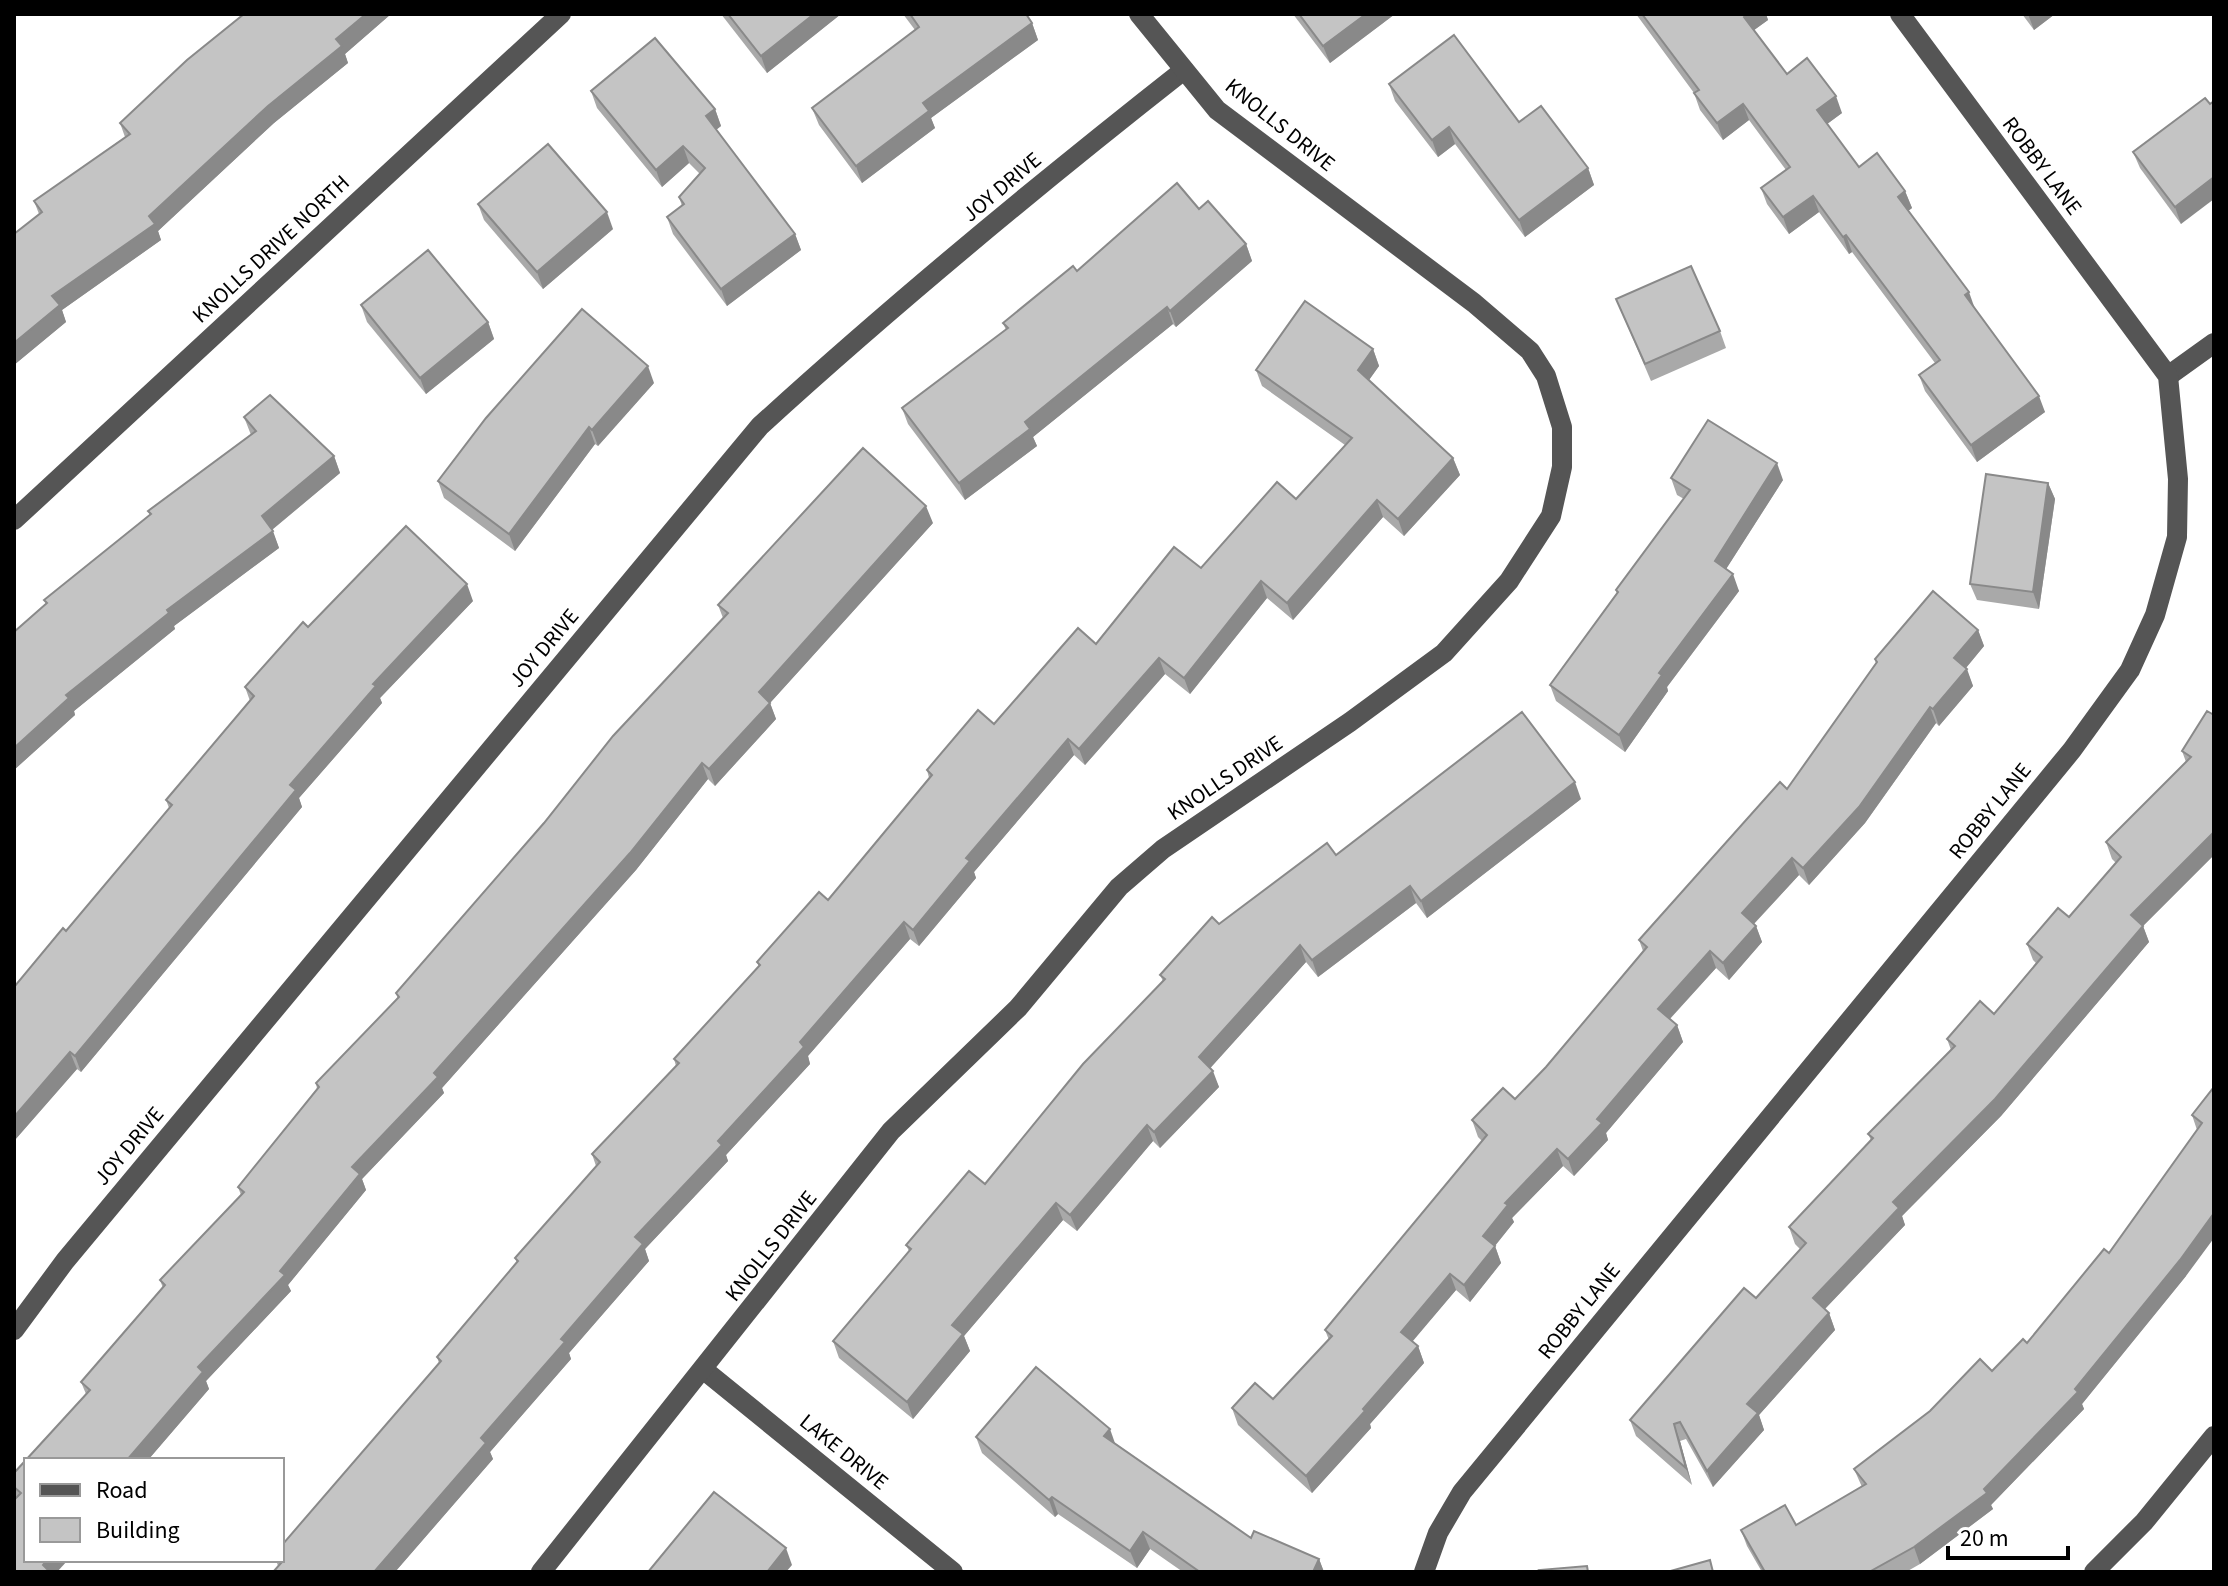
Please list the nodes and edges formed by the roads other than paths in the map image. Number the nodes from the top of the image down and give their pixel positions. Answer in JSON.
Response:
{"nodes":[{"id":1,"x":561,"y":14,"type":"edge"},
{"id":2,"x":1139,"y":14,"type":"edge"},
{"id":3,"x":1900,"y":14,"type":"edge"},
{"id":4,"x":1184,"y":70,"type":"junction"},
{"id":5,"x":2214,"y":343,"type":"edge"},
{"id":6,"x":2168,"y":376,"type":"junction"},
{"id":7,"x":14,"y":520,"type":"edge"},
{"id":8,"x":14,"y":1330,"type":"edge"},
{"id":9,"x":704,"y":1370,"type":"junction"},
{"id":10,"x":2214,"y":1436,"type":"edge"},
{"id":11,"x":541,"y":1572,"type":"edge"},
{"id":12,"x":953,"y":1572,"type":"edge"},
{"id":13,"x":1424,"y":1572,"type":"edge"},
{"id":14,"x":2094,"y":1572,"type":"edge"}],
"edges":[{"from":1,"to":7,"type":"street","name":"KNOLLS DRIVE NORTH"},
{"from":2,"to":4,"type":"street"},
{"from":3,"to":6,"type":"street","name":"ROBBY LANE"},
{"from":4,"to":8,"type":"street","name":"JOY DRIVE"},
{"from":4,"to":9,"type":"street","name":"KNOLLS DRIVE"},
{"from":5,"to":6,"type":"street"},
{"from":6,"to":13,"type":"street","name":"ROBBY LANE"},
{"from":9,"to":11,"type":"street","name":"KNOLLS DRIVE"},
{"from":9,"to":12,"type":"street","name":"LAKE DRIVE"},
{"from":10,"to":14,"type":"street"}]}
